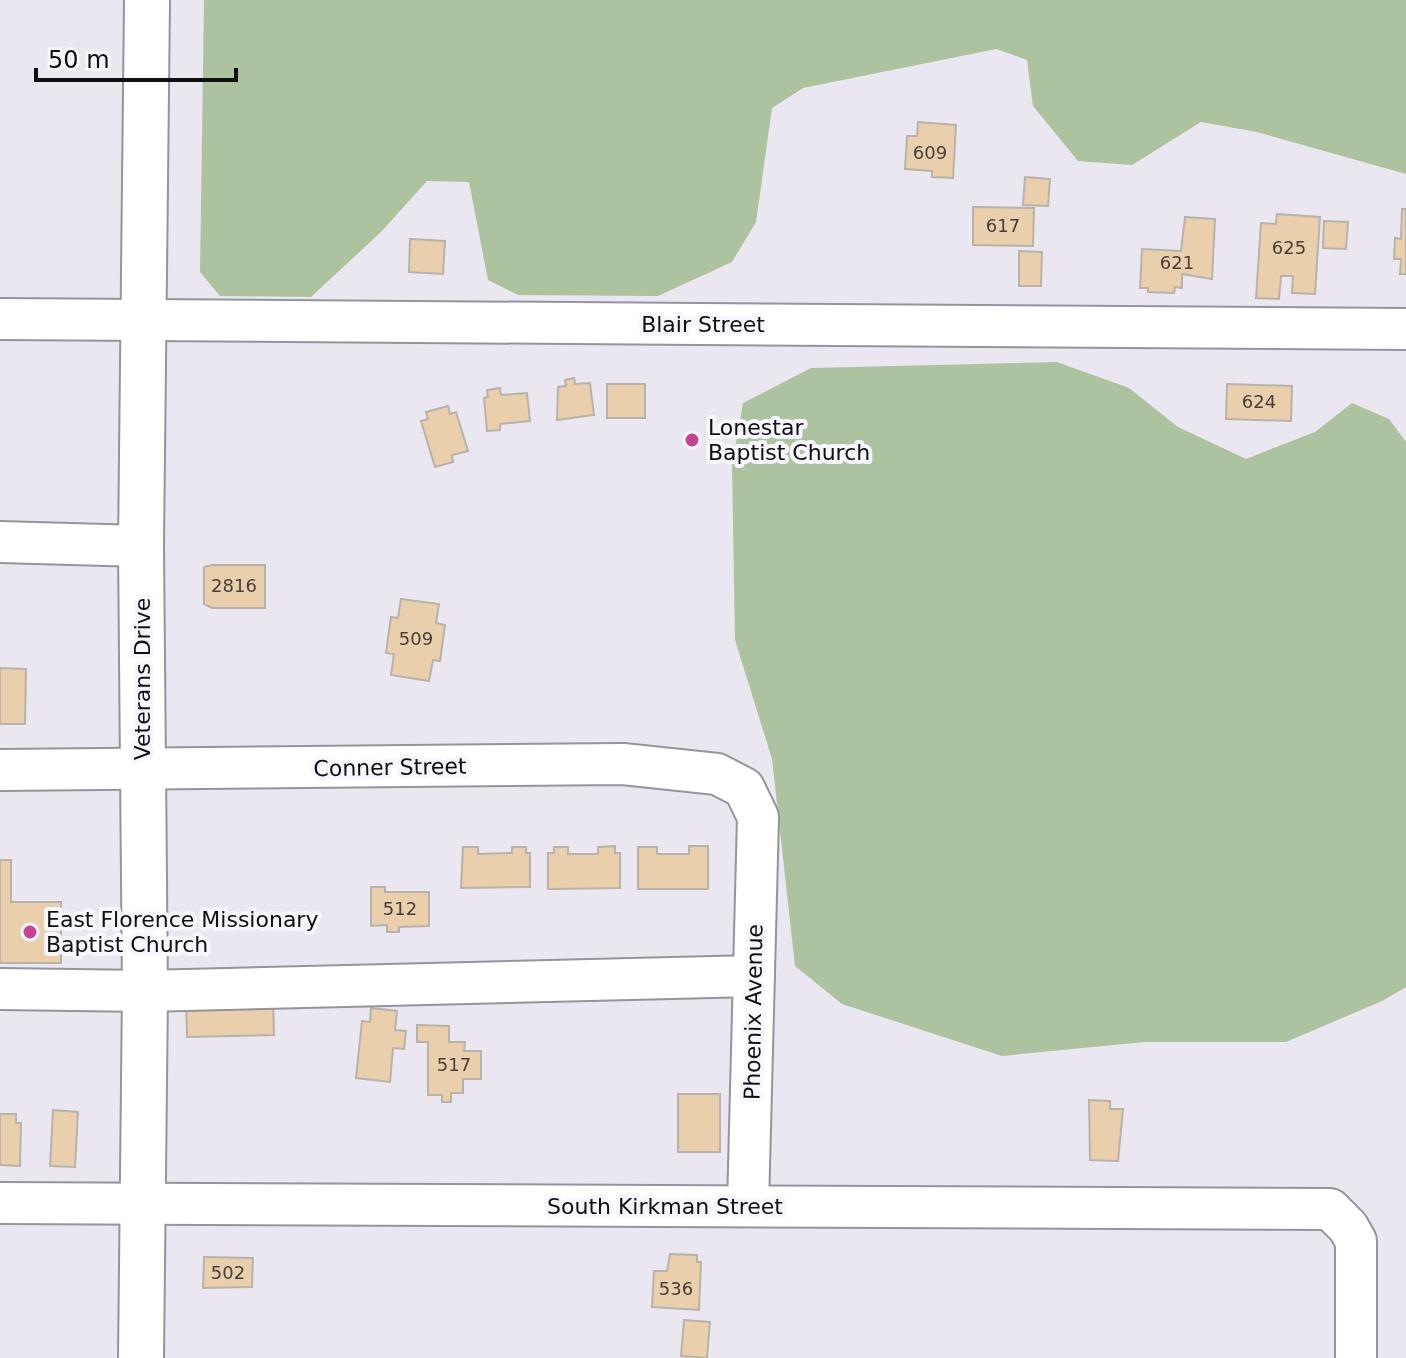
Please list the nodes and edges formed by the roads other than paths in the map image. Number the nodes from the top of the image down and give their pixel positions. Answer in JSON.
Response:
{"nodes":[{"id":1,"x":147,"y":0,"type":"edge"},
{"id":2,"x":0,"y":319,"type":"edge"},
{"id":3,"x":144,"y":320,"type":"junction"},
{"id":4,"x":1406,"y":329,"type":"edge"},
{"id":5,"x":0,"y":542,"type":"edge"},
{"id":6,"x":141,"y":546,"type":"junction"},
{"id":7,"x":0,"y":770,"type":"edge"},
{"id":8,"x":142,"y":770,"type":"junction"},
{"id":9,"x":758,"y":817,"type":"joint"},
{"id":10,"x":754,"y":976,"type":"junction"},
{"id":11,"x":0,"y":989,"type":"edge"},
{"id":12,"x":145,"y":991,"type":"junction"},
{"id":13,"x":0,"y":1203,"type":"edge"},
{"id":14,"x":143,"y":1204,"type":"junction"},
{"id":15,"x":748,"y":1206,"type":"junction"},
{"id":16,"x":141,"y":1358,"type":"edge"},
{"id":17,"x":1356,"y":1358,"type":"edge"}],
"edges":[{"from":1,"to":3,"type":"main road","name":"Veterans Drive"},
{"from":2,"to":3,"type":"street","name":"Blair Street"},
{"from":3,"to":4,"type":"street","name":"Blair Street"},
{"from":3,"to":6,"type":"main road","name":"Veterans Drive"},
{"from":5,"to":6,"type":"street"},
{"from":6,"to":8,"type":"main road","name":"Veterans Drive"},
{"from":7,"to":8,"type":"street","name":"Conner Street"},
{"from":8,"to":9,"type":"street","name":"Conner Street"},
{"from":8,"to":12,"type":"main road","name":"Veterans Drive"},
{"from":9,"to":10,"type":"street","name":"Phoenix Avenue"},
{"from":10,"to":12,"type":"street"},
{"from":10,"to":15,"type":"street","name":"Phoenix Avenue"},
{"from":11,"to":12,"type":"street"},
{"from":12,"to":14,"type":"main road","name":"Veterans Drive"},
{"from":13,"to":14,"type":"street","name":"South Kirkman Street"},
{"from":14,"to":15,"type":"street","name":"South Kirkman Street"},
{"from":14,"to":16,"type":"main road","name":"Veterans Drive"},
{"from":15,"to":17,"type":"street","name":"South Kirkman Street"}]}
